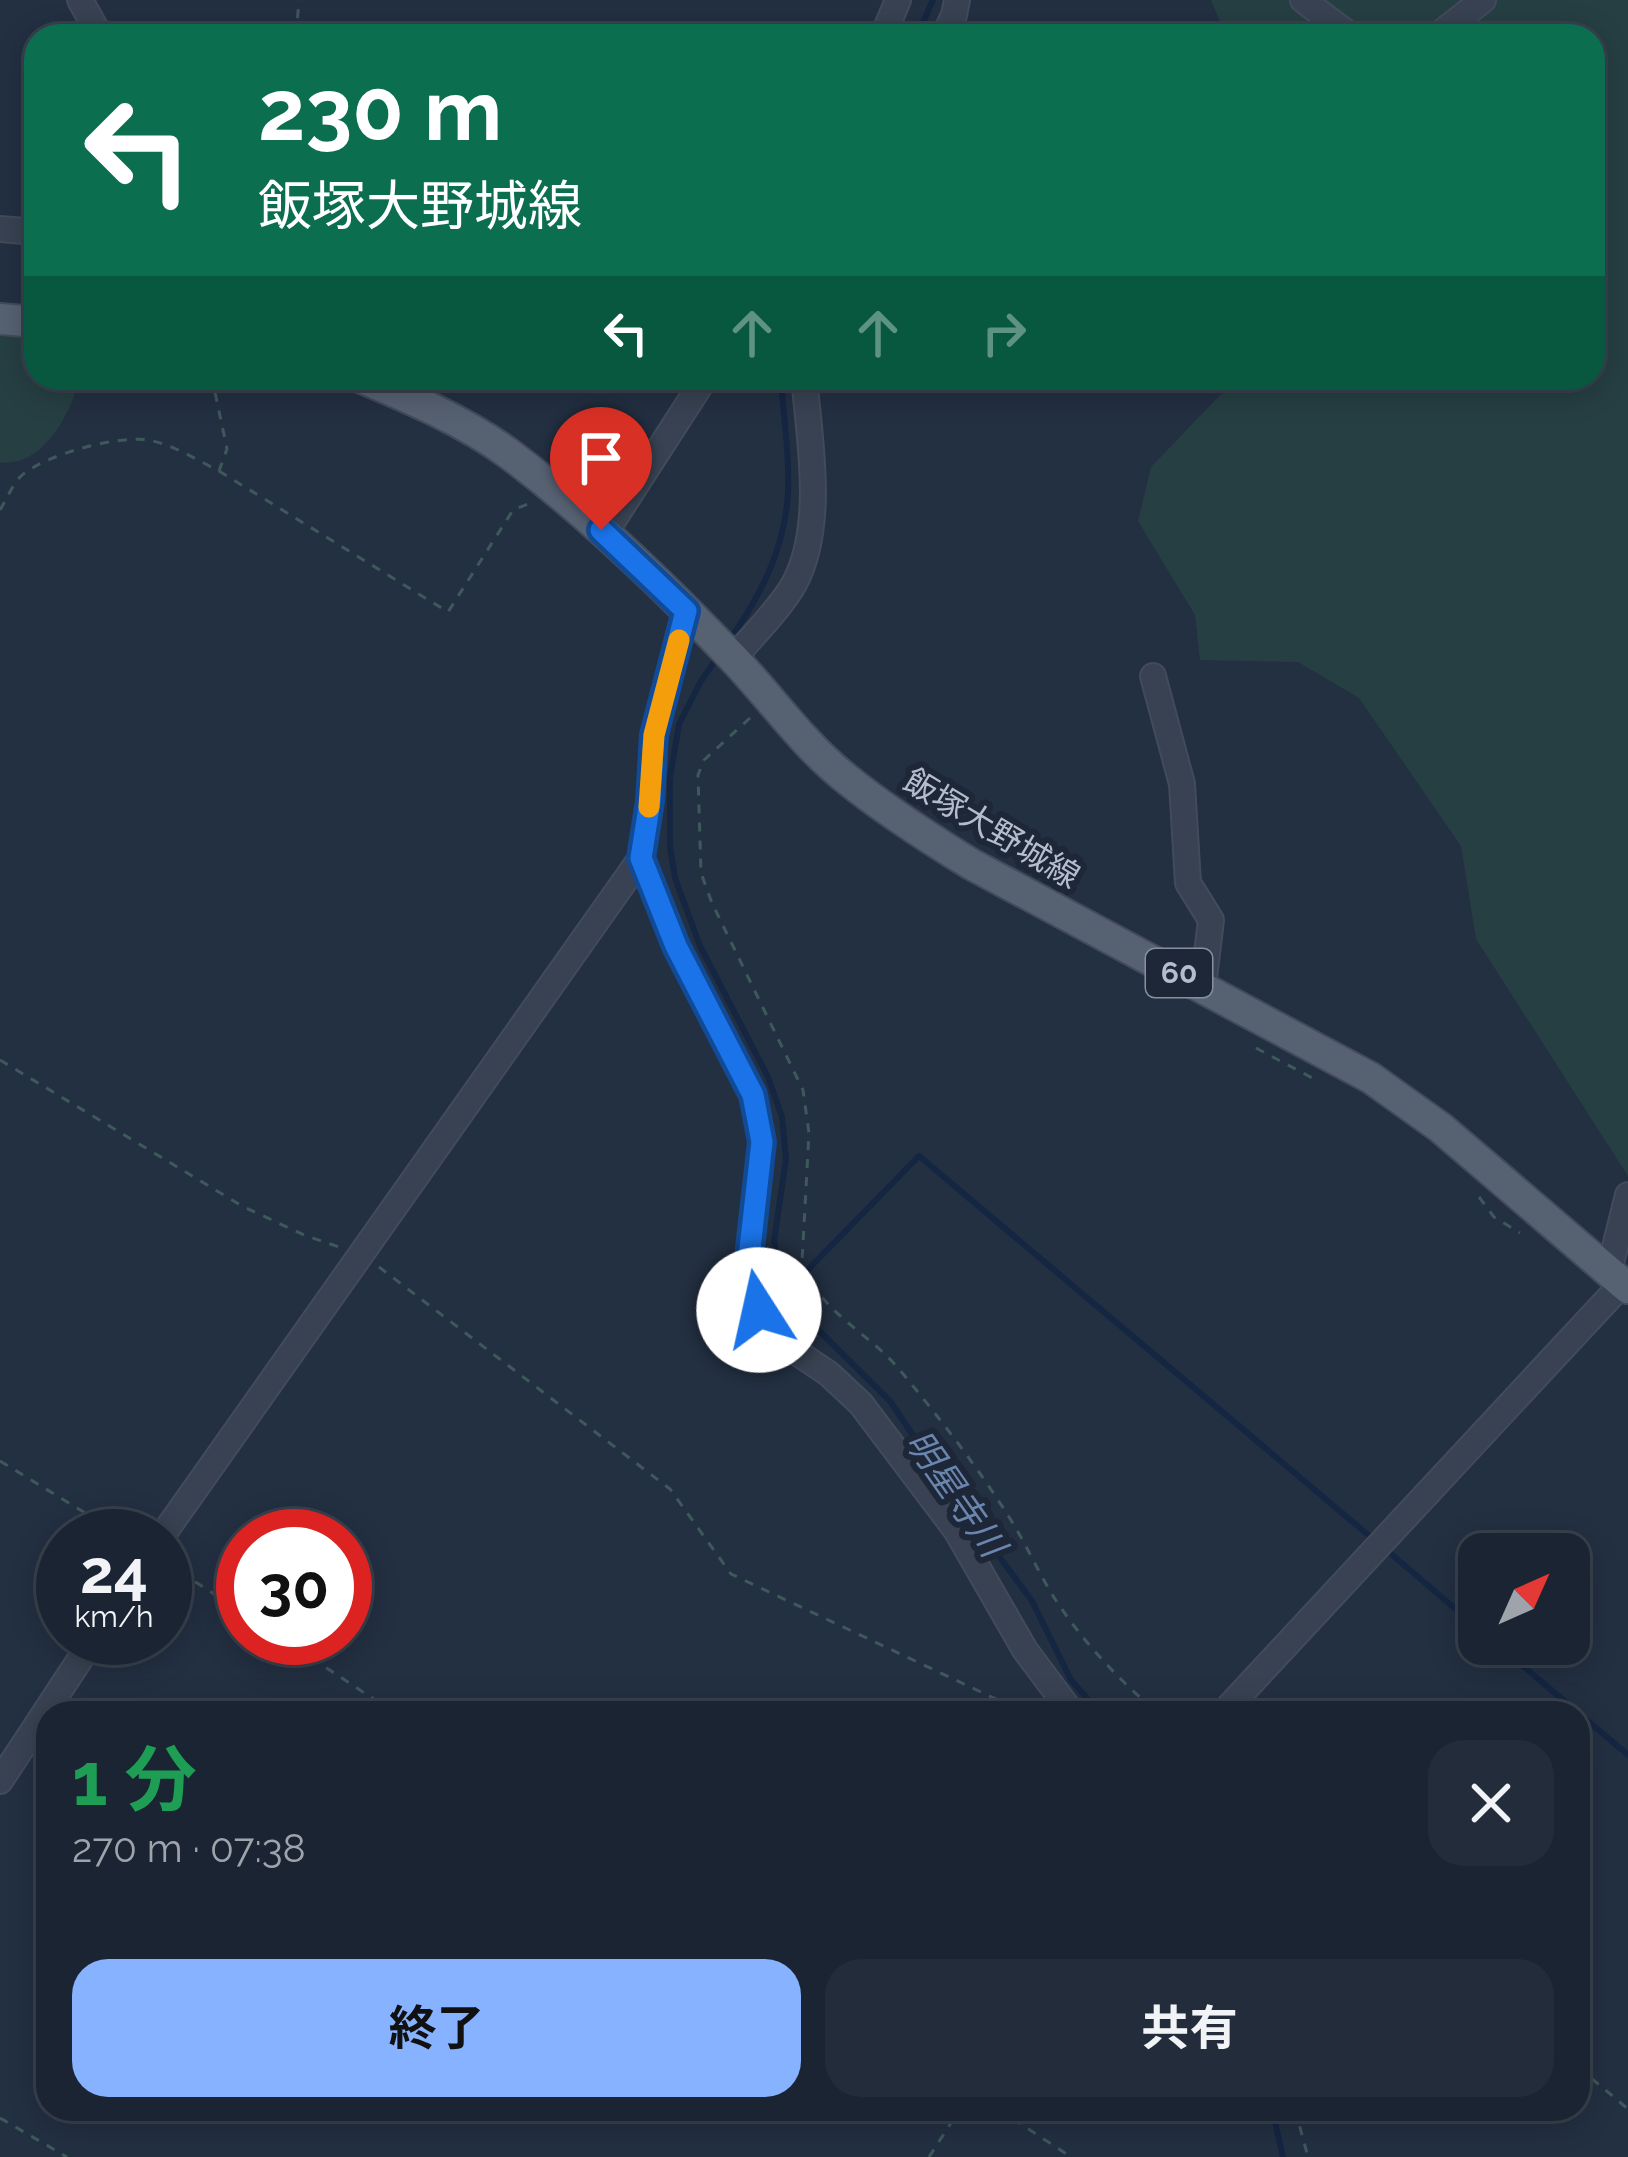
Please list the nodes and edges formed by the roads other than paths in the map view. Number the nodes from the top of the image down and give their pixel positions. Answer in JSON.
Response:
{"nodes":[{"id":1,"x":1303,"y":0,"type":"edge"},
{"id":2,"x":1483,"y":0,"type":"edge"},
{"id":3,"x":1335,"y":24,"type":"edge"},
{"id":4,"x":1452,"y":24,"type":"edge"},
{"id":5,"x":391,"y":390,"type":"edge"},
{"id":6,"x":697,"y":390,"type":"edge"},
{"id":7,"x":805,"y":390,"type":"edge"},
{"id":8,"x":605,"y":533,"type":"junction"},
{"id":9,"x":696,"y":621,"type":"junction"},
{"id":10,"x":734,"y":658,"type":"junction"},
{"id":11,"x":1153,"y":676,"type":"dead end"},
{"id":12,"x":641,"y":858,"type":"junction"},
{"id":13,"x":1203,"y":986,"type":"junction"},
{"id":14,"x":1628,"y":1195,"type":"edge"},
{"id":15,"x":1617,"y":1286,"type":"edge"},
{"id":16,"x":1628,"y":1322,"type":"edge"},
{"id":17,"x":181,"y":1509,"type":"edge"},
{"id":18,"x":76,"y":1665,"type":"edge"},
{"id":19,"x":53,"y":1701,"type":"edge"},
{"id":20,"x":1063,"y":1701,"type":"edge"},
{"id":21,"x":1233,"y":1701,"type":"edge"},
{"id":22,"x":36,"y":1726,"type":"edge"},
{"id":23,"x":0,"y":1781,"type":"edge"}],
"edges":[{"from":1,"to":3,"type":"street"},
{"from":2,"to":4,"type":"street"},
{"from":5,"to":8,"type":"main road","name":"飯塚大野城線","number":"60"},
{"from":6,"to":8,"type":"street"},
{"from":7,"to":10,"type":"street"},
{"from":8,"to":9,"type":"main road","name":"飯塚大野城線","number":"60"},
{"from":9,"to":10,"type":"main road","name":"飯塚大野城線","number":"60"},
{"from":9,"to":12,"type":"street"},
{"from":10,"to":13,"type":"main road","name":"飯塚大野城線","number":"60"},
{"from":11,"to":13,"type":"street"},
{"from":12,"to":17,"type":"street"},
{"from":12,"to":20,"type":"street"},
{"from":13,"to":15,"type":"main road","name":"飯塚大野城線","number":"60"},
{"from":14,"to":15,"type":"street"},
{"from":15,"to":16,"type":"street"},
{"from":15,"to":21,"type":"street"},
{"from":18,"to":19,"type":"street"},
{"from":22,"to":23,"type":"street"}]}
